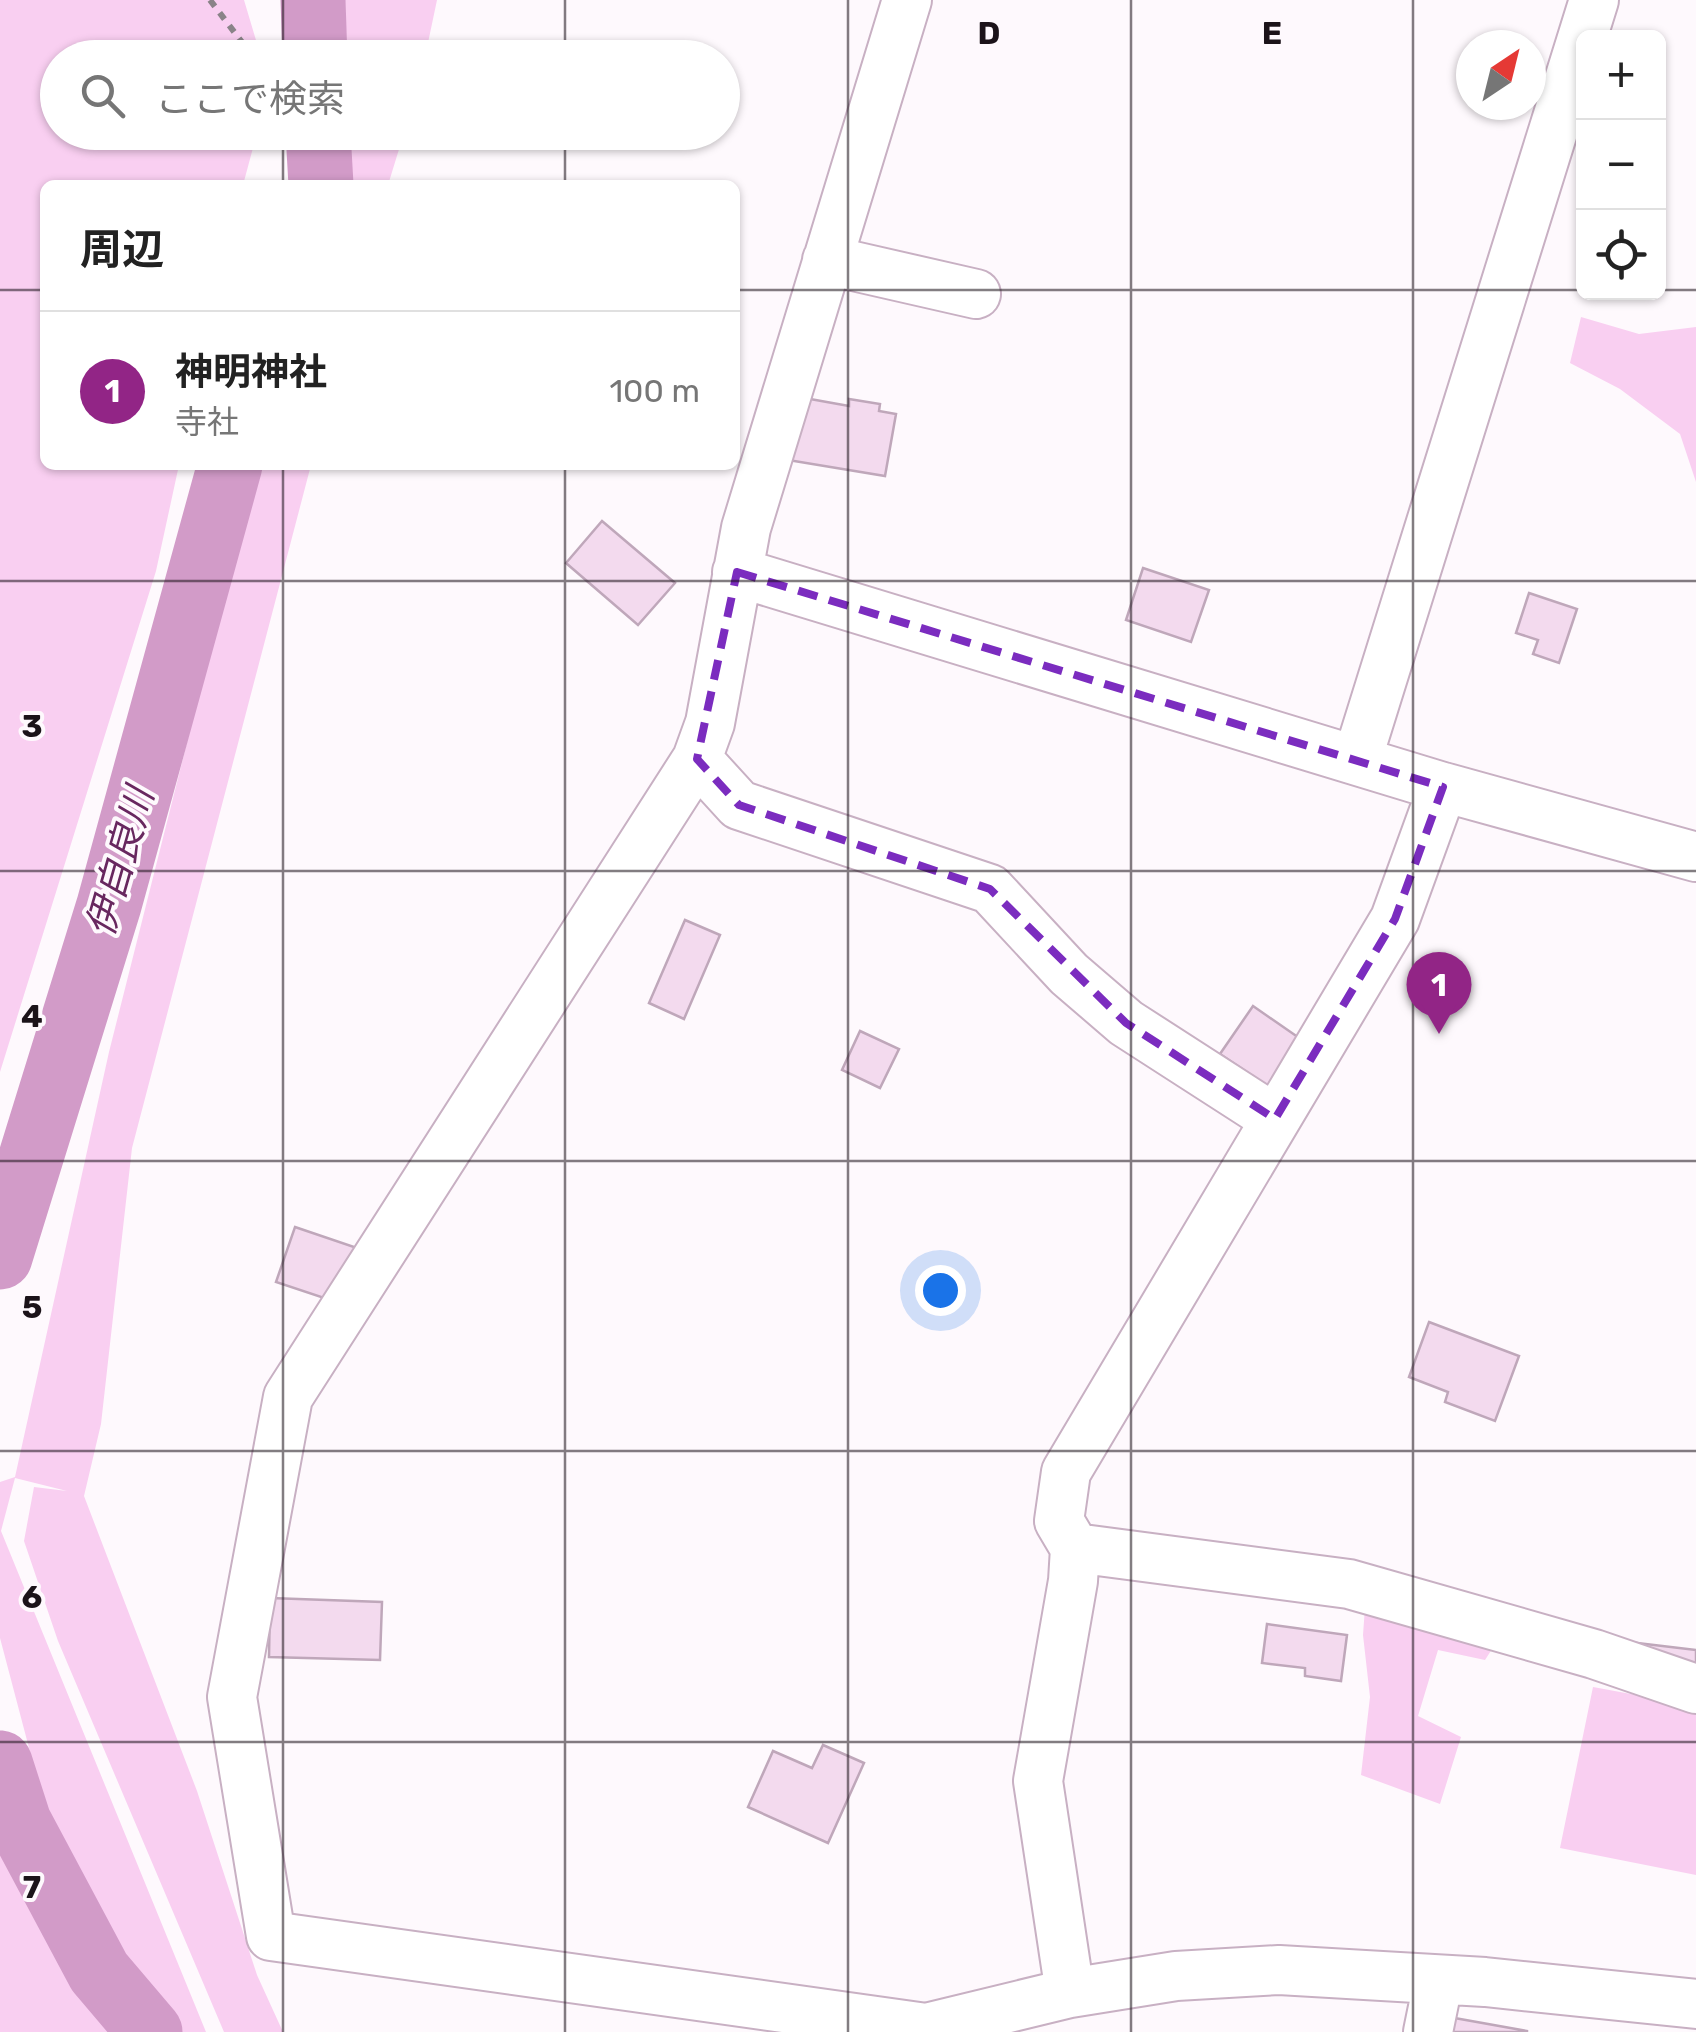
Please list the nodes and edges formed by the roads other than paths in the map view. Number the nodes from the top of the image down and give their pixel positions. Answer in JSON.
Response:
{"nodes":[{"id":1,"x":907,"y":0,"type":"edge"},
{"id":2,"x":1594,"y":0,"type":"edge"},
{"id":3,"x":828,"y":260,"type":"junction"},
{"id":4,"x":976,"y":294,"type":"dead end"},
{"id":5,"x":738,"y":572,"type":"junction"},
{"id":6,"x":697,"y":759,"type":"junction"},
{"id":7,"x":1358,"y":760,"type":"junction"},
{"id":8,"x":1443,"y":787,"type":"junction"},
{"id":9,"x":1696,"y":857,"type":"edge"},
{"id":10,"x":1276,"y":1119,"type":"junction"},
{"id":11,"x":1076,"y":1548,"type":"junction"},
{"id":12,"x":1696,"y":1689,"type":"edge"},
{"id":13,"x":1438,"y":1983,"type":"junction"},
{"id":14,"x":1070,"y":1992,"type":"junction"},
{"id":15,"x":1696,"y":2004,"type":"edge"},
{"id":16,"x":1428,"y":2032,"type":"edge"}],
"edges":[{"from":1,"to":3,"type":"street"},
{"from":2,"to":7,"type":"street"},
{"from":3,"to":4,"type":"street"},
{"from":3,"to":5,"type":"street"},
{"from":5,"to":6,"type":"street"},
{"from":5,"to":7,"type":"street"},
{"from":6,"to":10,"type":"street"},
{"from":6,"to":14,"type":"street"},
{"from":7,"to":8,"type":"street"},
{"from":8,"to":9,"type":"street"},
{"from":8,"to":10,"type":"street"},
{"from":10,"to":11,"type":"street"},
{"from":11,"to":12,"type":"street"},
{"from":11,"to":14,"type":"street"},
{"from":13,"to":14,"type":"street"},
{"from":13,"to":15,"type":"street"},
{"from":13,"to":16,"type":"street"}]}
